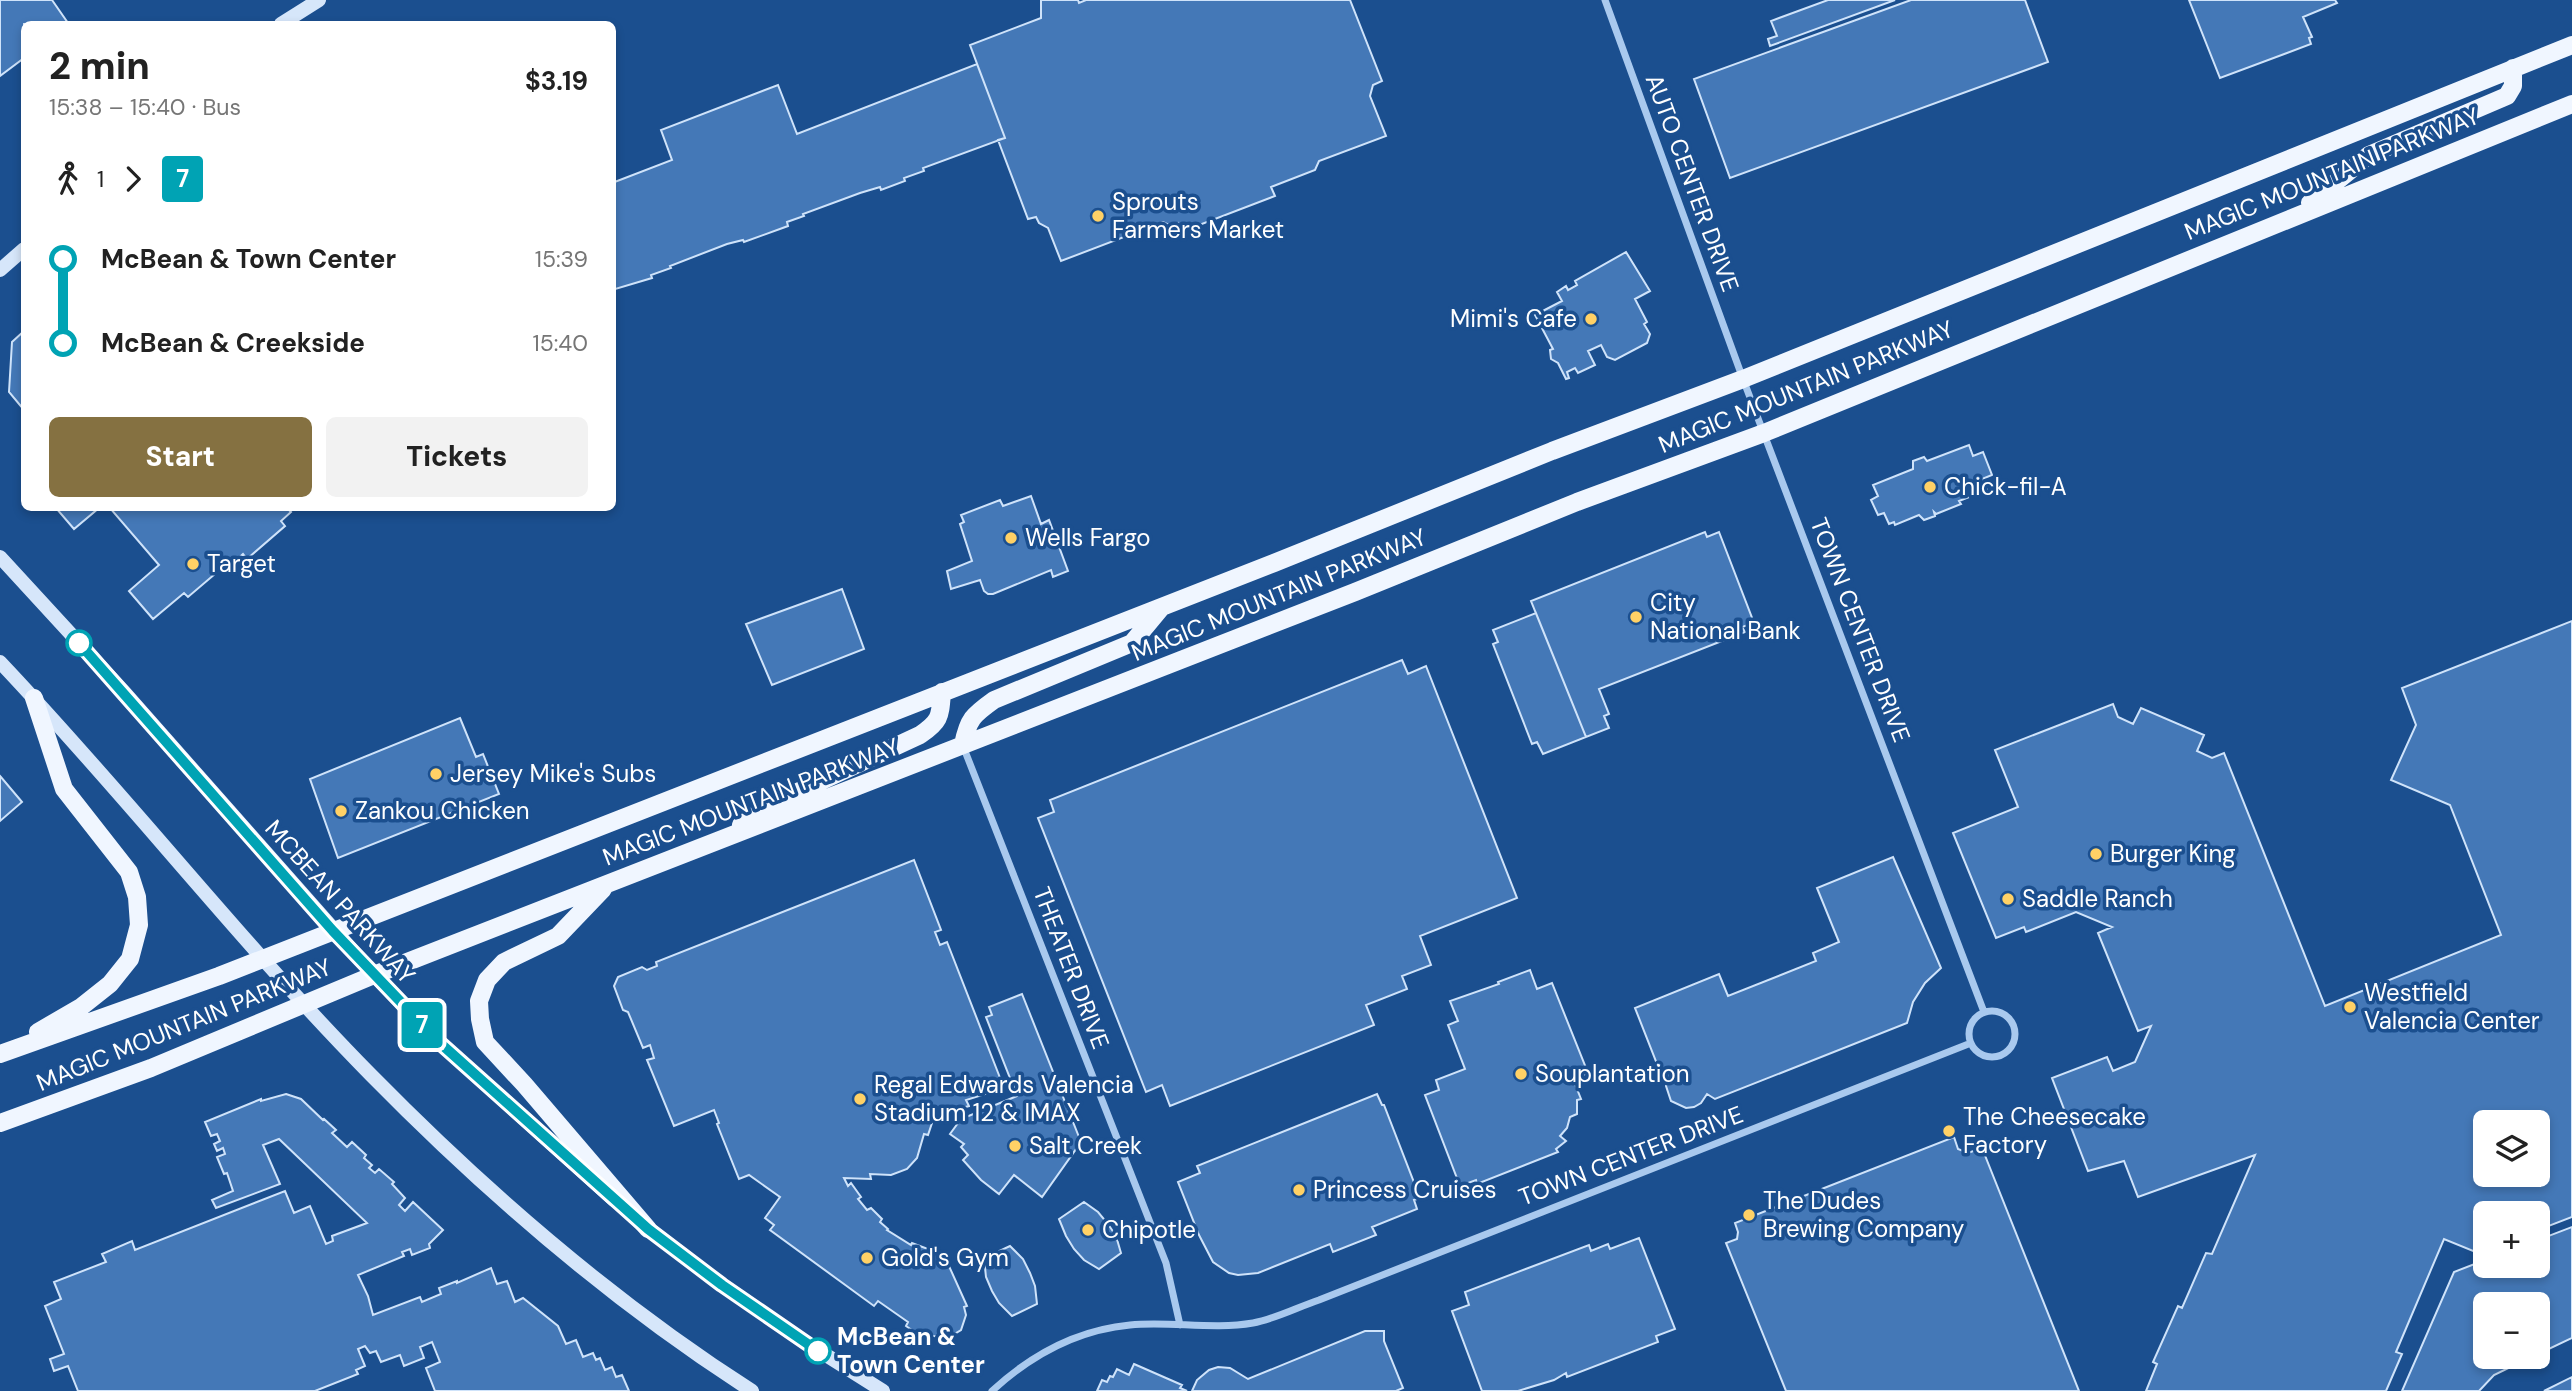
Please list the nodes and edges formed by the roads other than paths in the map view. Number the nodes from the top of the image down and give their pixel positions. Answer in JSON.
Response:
{"nodes":[{"id":1,"x":319,"y":0,"type":"edge"},
{"id":2,"x":1605,"y":0,"type":"edge"},
{"id":3,"x":287,"y":21,"type":"edge"},
{"id":4,"x":2572,"y":45,"type":"edge"},
{"id":5,"x":2513,"y":68,"type":"junction"},
{"id":6,"x":2572,"y":104,"type":"edge"},
{"id":7,"x":2296,"y":215,"type":"junction"},
{"id":8,"x":21,"y":252,"type":"edge"},
{"id":9,"x":0,"y":270,"type":"edge"},
{"id":10,"x":1743,"y":379,"type":"junction"},
{"id":11,"x":1764,"y":433,"type":"junction"},
{"id":12,"x":0,"y":557,"type":"edge"},
{"id":13,"x":1163,"y":606,"type":"junction"},
{"id":14,"x":0,"y":662,"type":"edge"},
{"id":15,"x":942,"y":692,"type":"junction"},
{"id":16,"x":34,"y":698,"type":"junction"},
{"id":17,"x":963,"y":746,"type":"junction"},
{"id":18,"x":715,"y":843,"type":"junction"},
{"id":19,"x":607,"y":884,"type":"junction"},
{"id":20,"x":333,"y":931,"type":"junction"},
{"id":21,"x":263,"y":958,"type":"junction"},
{"id":22,"x":374,"y":975,"type":"junction"},
{"id":23,"x":305,"y":1004,"type":"junction"},
{"id":24,"x":1984,"y":1012,"type":"junction"},
{"id":25,"x":1970,"y":1044,"type":"junction"},
{"id":26,"x":0,"y":1054,"type":"edge"},
{"id":27,"x":0,"y":1123,"type":"edge"},
{"id":28,"x":648,"y":1229,"type":"junction"},
{"id":29,"x":1180,"y":1325,"type":"junction"},
{"id":30,"x":752,"y":1391,"type":"edge"},
{"id":31,"x":883,"y":1391,"type":"edge"},
{"id":32,"x":992,"y":1391,"type":"edge"}],
"edges":[{"from":1,"to":3,"type":"main road"},
{"from":2,"to":10,"type":"street","name":"AUTO CENTER DRIVE"},
{"from":4,"to":5,"type":"main road","name":"MAGIC MOUNTAIN PARKWAY"},
{"from":5,"to":7,"type":"main road"},
{"from":5,"to":10,"type":"main road","name":"MAGIC MOUNTAIN PARKWAY"},
{"from":6,"to":7,"type":"main road","name":"MAGIC MOUNTAIN PARKWAY"},
{"from":7,"to":11,"type":"main road","name":"MAGIC MOUNTAIN PARKWAY"},
{"from":8,"to":9,"type":"main road"},
{"from":10,"to":11,"type":"street","name":"TOWN CENTER DRIVE"},
{"from":10,"to":13,"type":"main road","name":"MAGIC MOUNTAIN PARKWAY"},
{"from":11,"to":17,"type":"main road","name":"MAGIC MOUNTAIN PARKWAY"},
{"from":11,"to":24,"type":"street","name":"TOWN CENTER DRIVE"},
{"from":12,"to":20,"type":"main road","name":"MCBEAN PARKWAY"},
{"from":13,"to":15,"type":"main road","name":"MAGIC MOUNTAIN PARKWAY"},
{"from":13,"to":17,"type":"main road"},
{"from":14,"to":16,"type":"main road"},
{"from":15,"to":18,"type":"main road"},
{"from":15,"to":20,"type":"main road","name":"MAGIC MOUNTAIN PARKWAY"},
{"from":16,"to":21,"type":"main road"},
{"from":16,"to":26,"type":"main road"},
{"from":17,"to":18,"type":"main road","name":"MAGIC MOUNTAIN PARKWAY"},
{"from":17,"to":29,"type":"street","name":"THEATER DRIVE"},
{"from":18,"to":19,"type":"main road","name":"MAGIC MOUNTAIN PARKWAY"},
{"from":19,"to":22,"type":"main road","name":"MAGIC MOUNTAIN PARKWAY"},
{"from":19,"to":28,"type":"main road"},
{"from":20,"to":21,"type":"main road","name":"MAGIC MOUNTAIN PARKWAY"},
{"from":20,"to":22,"type":"main road","name":"MCBEAN PARKWAY"},
{"from":21,"to":23,"type":"main road"},
{"from":21,"to":26,"type":"main road","name":"MAGIC MOUNTAIN PARKWAY"},
{"from":22,"to":23,"type":"main road","name":"MAGIC MOUNTAIN PARKWAY"},
{"from":22,"to":28,"type":"main road","name":"MCBEAN PARKWAY"},
{"from":23,"to":27,"type":"main road","name":"MAGIC MOUNTAIN PARKWAY"},
{"from":23,"to":30,"type":"main road"},
{"from":24,"to":25,"type":"street"},
{"from":24,"to":25,"type":"street"},
{"from":25,"to":29,"type":"street","name":"TOWN CENTER DRIVE"},
{"from":28,"to":31,"type":"main road","name":"MCBEAN PARKWAY"},
{"from":29,"to":32,"type":"street","name":"TOWN CENTER DRIVE"}]}
